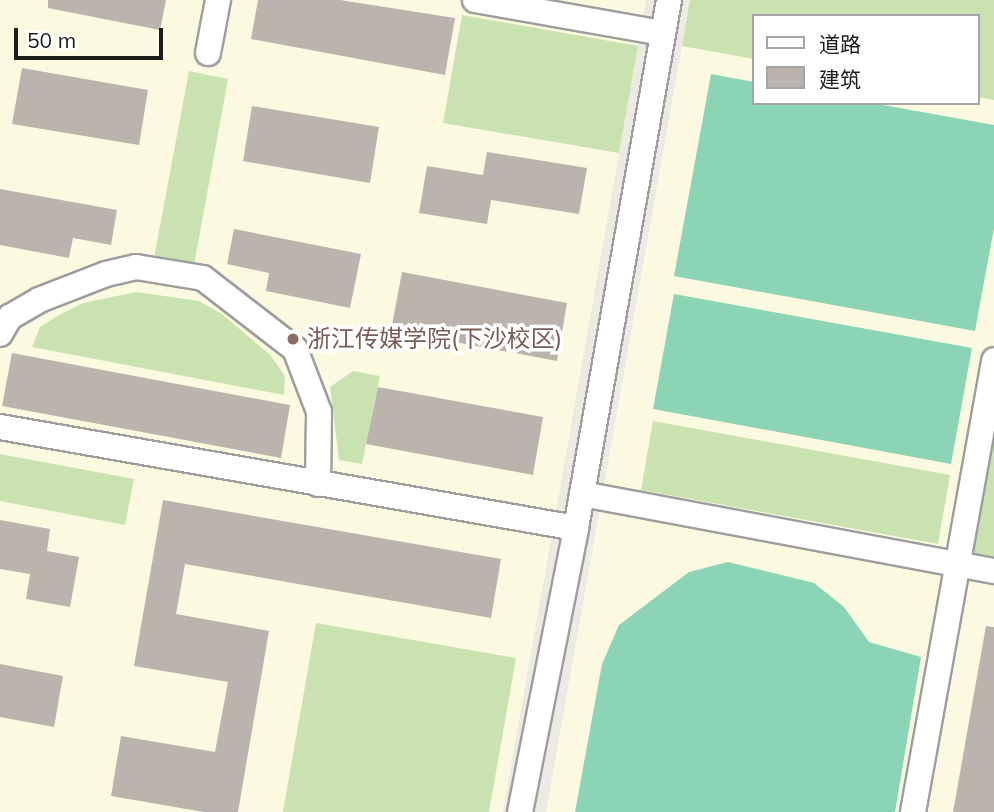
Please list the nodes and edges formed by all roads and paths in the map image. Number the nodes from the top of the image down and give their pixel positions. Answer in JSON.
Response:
{"nodes":[{"id":1,"x":218,"y":0,"type":"edge"},
{"id":2,"x":475,"y":0,"type":"edge"},
{"id":3,"x":669,"y":0,"type":"edge"},
{"id":4,"x":663,"y":33,"type":"junction"},
{"id":5,"x":208,"y":53,"type":"dead end"},
{"id":6,"x":0,"y":334,"type":"edge"},
{"id":7,"x":994,"y":360,"type":"edge"},
{"id":8,"x":0,"y":427,"type":"edge"},
{"id":9,"x":318,"y":484,"type":"junction"},
{"id":10,"x":582,"y":494,"type":"junction"},
{"id":11,"x":576,"y":528,"type":"junction"},
{"id":12,"x":957,"y":564,"type":"junction"},
{"id":13,"x":994,"y":571,"type":"edge"},
{"id":14,"x":520,"y":812,"type":"edge"},
{"id":15,"x":913,"y":812,"type":"edge"}],
"edges":[{"from":1,"to":5,"type":"street"},
{"from":2,"to":4,"type":"street"},
{"from":3,"to":4,"type":"street"},
{"from":4,"to":10,"type":"street"},
{"from":6,"to":9,"type":"street"},
{"from":7,"to":12,"type":"street"},
{"from":8,"to":9,"type":"street"},
{"from":9,"to":11,"type":"street"},
{"from":10,"to":11,"type":"street"},
{"from":10,"to":12,"type":"street"},
{"from":11,"to":14,"type":"street"},
{"from":12,"to":13,"type":"street"},
{"from":12,"to":15,"type":"street"}]}
